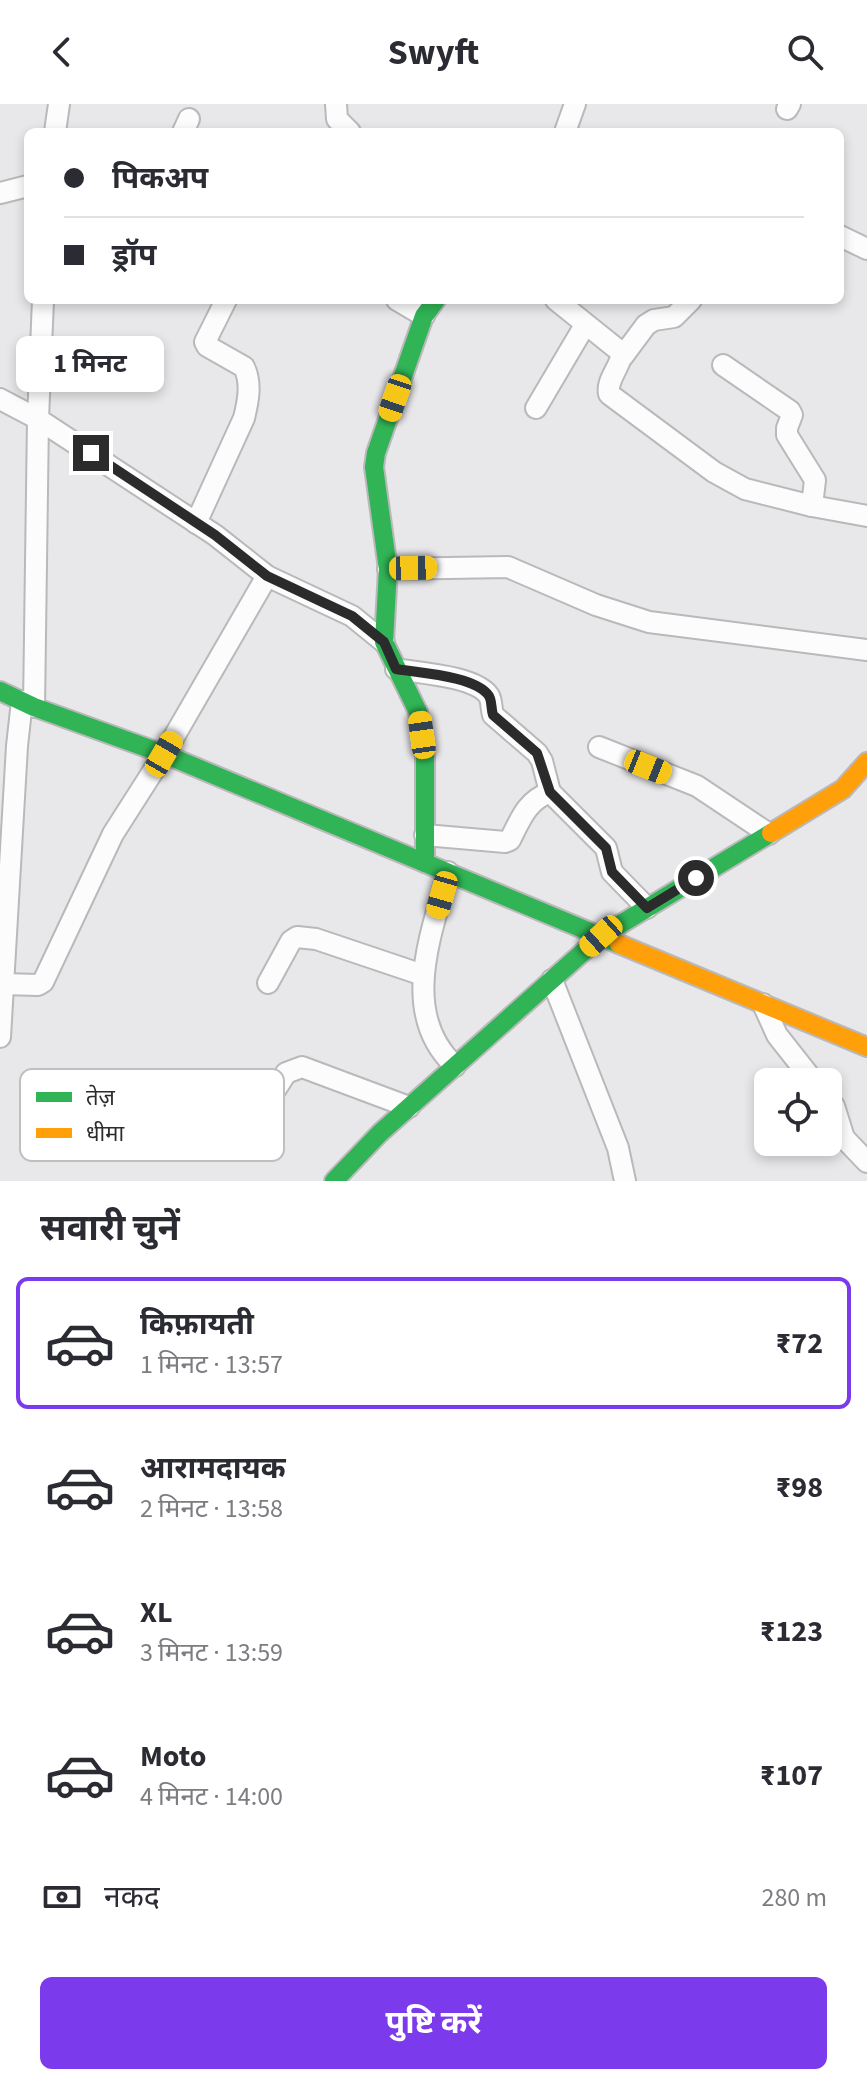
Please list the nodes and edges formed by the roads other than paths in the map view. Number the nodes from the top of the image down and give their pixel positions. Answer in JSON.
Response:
{"nodes":[{"id":1,"x":59,"y":104,"type":"edge"},
{"id":2,"x":336,"y":104,"type":"edge"},
{"id":3,"x":575,"y":104,"type":"edge"},
{"id":4,"x":56,"y":128,"type":"edge"},
{"id":5,"x":346,"y":128,"type":"edge"},
{"id":6,"x":566,"y":128,"type":"edge"},
{"id":7,"x":24,"y":187,"type":"edge"},
{"id":8,"x":0,"y":193,"type":"edge"},
{"id":9,"x":844,"y":238,"type":"edge"},
{"id":10,"x":867,"y":249,"type":"edge"},
{"id":11,"x":43,"y":304,"type":"edge"},
{"id":12,"x":224,"y":304,"type":"edge"},
{"id":13,"x":561,"y":304,"type":"edge"},
{"id":14,"x":687,"y":304,"type":"edge"},
{"id":15,"x":430,"y":308,"type":"edge"},
{"id":16,"x":585,"y":325,"type":"junction"},
{"id":17,"x":623,"y":356,"type":"junction"},
{"id":18,"x":723,"y":365,"type":"dead end"},
{"id":19,"x":0,"y":399,"type":"edge"},
{"id":20,"x":536,"y":408,"type":"dead end"},
{"id":21,"x":38,"y":419,"type":"junction"},
{"id":22,"x":812,"y":506,"type":"junction"},
{"id":23,"x":867,"y":516,"type":"edge"},
{"id":24,"x":196,"y":523,"type":"junction"},
{"id":25,"x":388,"y":569,"type":"junction"},
{"id":26,"x":267,"y":576,"type":"junction"},
{"id":27,"x":384,"y":642,"type":"junction"},
{"id":28,"x":867,"y":650,"type":"edge"},
{"id":29,"x":396,"y":669,"type":"junction"},
{"id":30,"x":0,"y":691,"type":"edge"},
{"id":31,"x":28,"y":704,"type":"junction"},
{"id":32,"x":9,"y":745,"type":"edge"},
{"id":33,"x":599,"y":747,"type":"dead end"},
{"id":34,"x":164,"y":754,"type":"junction"},
{"id":35,"x":867,"y":762,"type":"edge"},
{"id":36,"x":550,"y":792,"type":"junction"},
{"id":37,"x":769,"y":834,"type":"junction"},
{"id":38,"x":425,"y":835,"type":"junction"},
{"id":39,"x":425,"y":863,"type":"junction"},
{"id":40,"x":448,"y":872,"type":"junction"},
{"id":41,"x":647,"y":908,"type":"junction"},
{"id":42,"x":601,"y":936,"type":"junction"},
{"id":43,"x":423,"y":975,"type":"junction"},
{"id":44,"x":552,"y":980,"type":"junction"},
{"id":45,"x":268,"y":983,"type":"dead end"},
{"id":46,"x":3,"y":984,"type":"junction"},
{"id":47,"x":763,"y":1004,"type":"junction"},
{"id":48,"x":0,"y":1037,"type":"edge"},
{"id":49,"x":867,"y":1047,"type":"edge"},
{"id":50,"x":455,"y":1066,"type":"junction"},
{"id":51,"x":803,"y":1068,"type":"edge"},
{"id":52,"x":284,"y":1076,"type":"edge"},
{"id":53,"x":409,"y":1107,"type":"junction"},
{"id":54,"x":842,"y":1132,"type":"edge"},
{"id":55,"x":867,"y":1162,"type":"edge"},
{"id":56,"x":334,"y":1181,"type":"edge"},
{"id":57,"x":625,"y":1181,"type":"edge"}],
"edges":[{"from":1,"to":4,"type":"street"},
{"from":2,"to":5,"type":"street"},
{"from":3,"to":6,"type":"street"},
{"from":7,"to":8,"type":"street"},
{"from":9,"to":10,"type":"street"},
{"from":11,"to":21,"type":"street"},
{"from":12,"to":24,"type":"street"},
{"from":13,"to":16,"type":"street"},
{"from":14,"to":17,"type":"street"},
{"from":15,"to":25,"type":"street"},
{"from":16,"to":17,"type":"street"},
{"from":16,"to":20,"type":"street"},
{"from":17,"to":22,"type":"street"},
{"from":18,"to":22,"type":"street"},
{"from":19,"to":21,"type":"street"},
{"from":21,"to":24,"type":"street"},
{"from":21,"to":31,"type":"street"},
{"from":22,"to":23,"type":"street"},
{"from":24,"to":26,"type":"street"},
{"from":25,"to":27,"type":"street"},
{"from":25,"to":28,"type":"street"},
{"from":26,"to":27,"type":"street"},
{"from":26,"to":34,"type":"street"},
{"from":27,"to":29,"type":"street"},
{"from":29,"to":36,"type":"street"},
{"from":29,"to":38,"type":"street"},
{"from":30,"to":31,"type":"street"},
{"from":31,"to":32,"type":"street"},
{"from":31,"to":34,"type":"street"},
{"from":32,"to":46,"type":"street"},
{"from":33,"to":37,"type":"street"},
{"from":34,"to":39,"type":"street"},
{"from":34,"to":46,"type":"street"},
{"from":35,"to":37,"type":"street"},
{"from":36,"to":38,"type":"street"},
{"from":36,"to":41,"type":"street"},
{"from":37,"to":41,"type":"street"},
{"from":38,"to":39,"type":"street"},
{"from":39,"to":40,"type":"street"},
{"from":40,"to":42,"type":"street"},
{"from":40,"to":43,"type":"street"},
{"from":41,"to":42,"type":"street"},
{"from":42,"to":44,"type":"street"},
{"from":42,"to":47,"type":"street"},
{"from":43,"to":45,"type":"street"},
{"from":43,"to":50,"type":"street"},
{"from":44,"to":50,"type":"street"},
{"from":44,"to":57,"type":"street"},
{"from":46,"to":48,"type":"street"},
{"from":47,"to":49,"type":"street"},
{"from":47,"to":51,"type":"street"},
{"from":50,"to":53,"type":"street"},
{"from":52,"to":53,"type":"street"},
{"from":53,"to":56,"type":"street"},
{"from":54,"to":55,"type":"street"}]}
